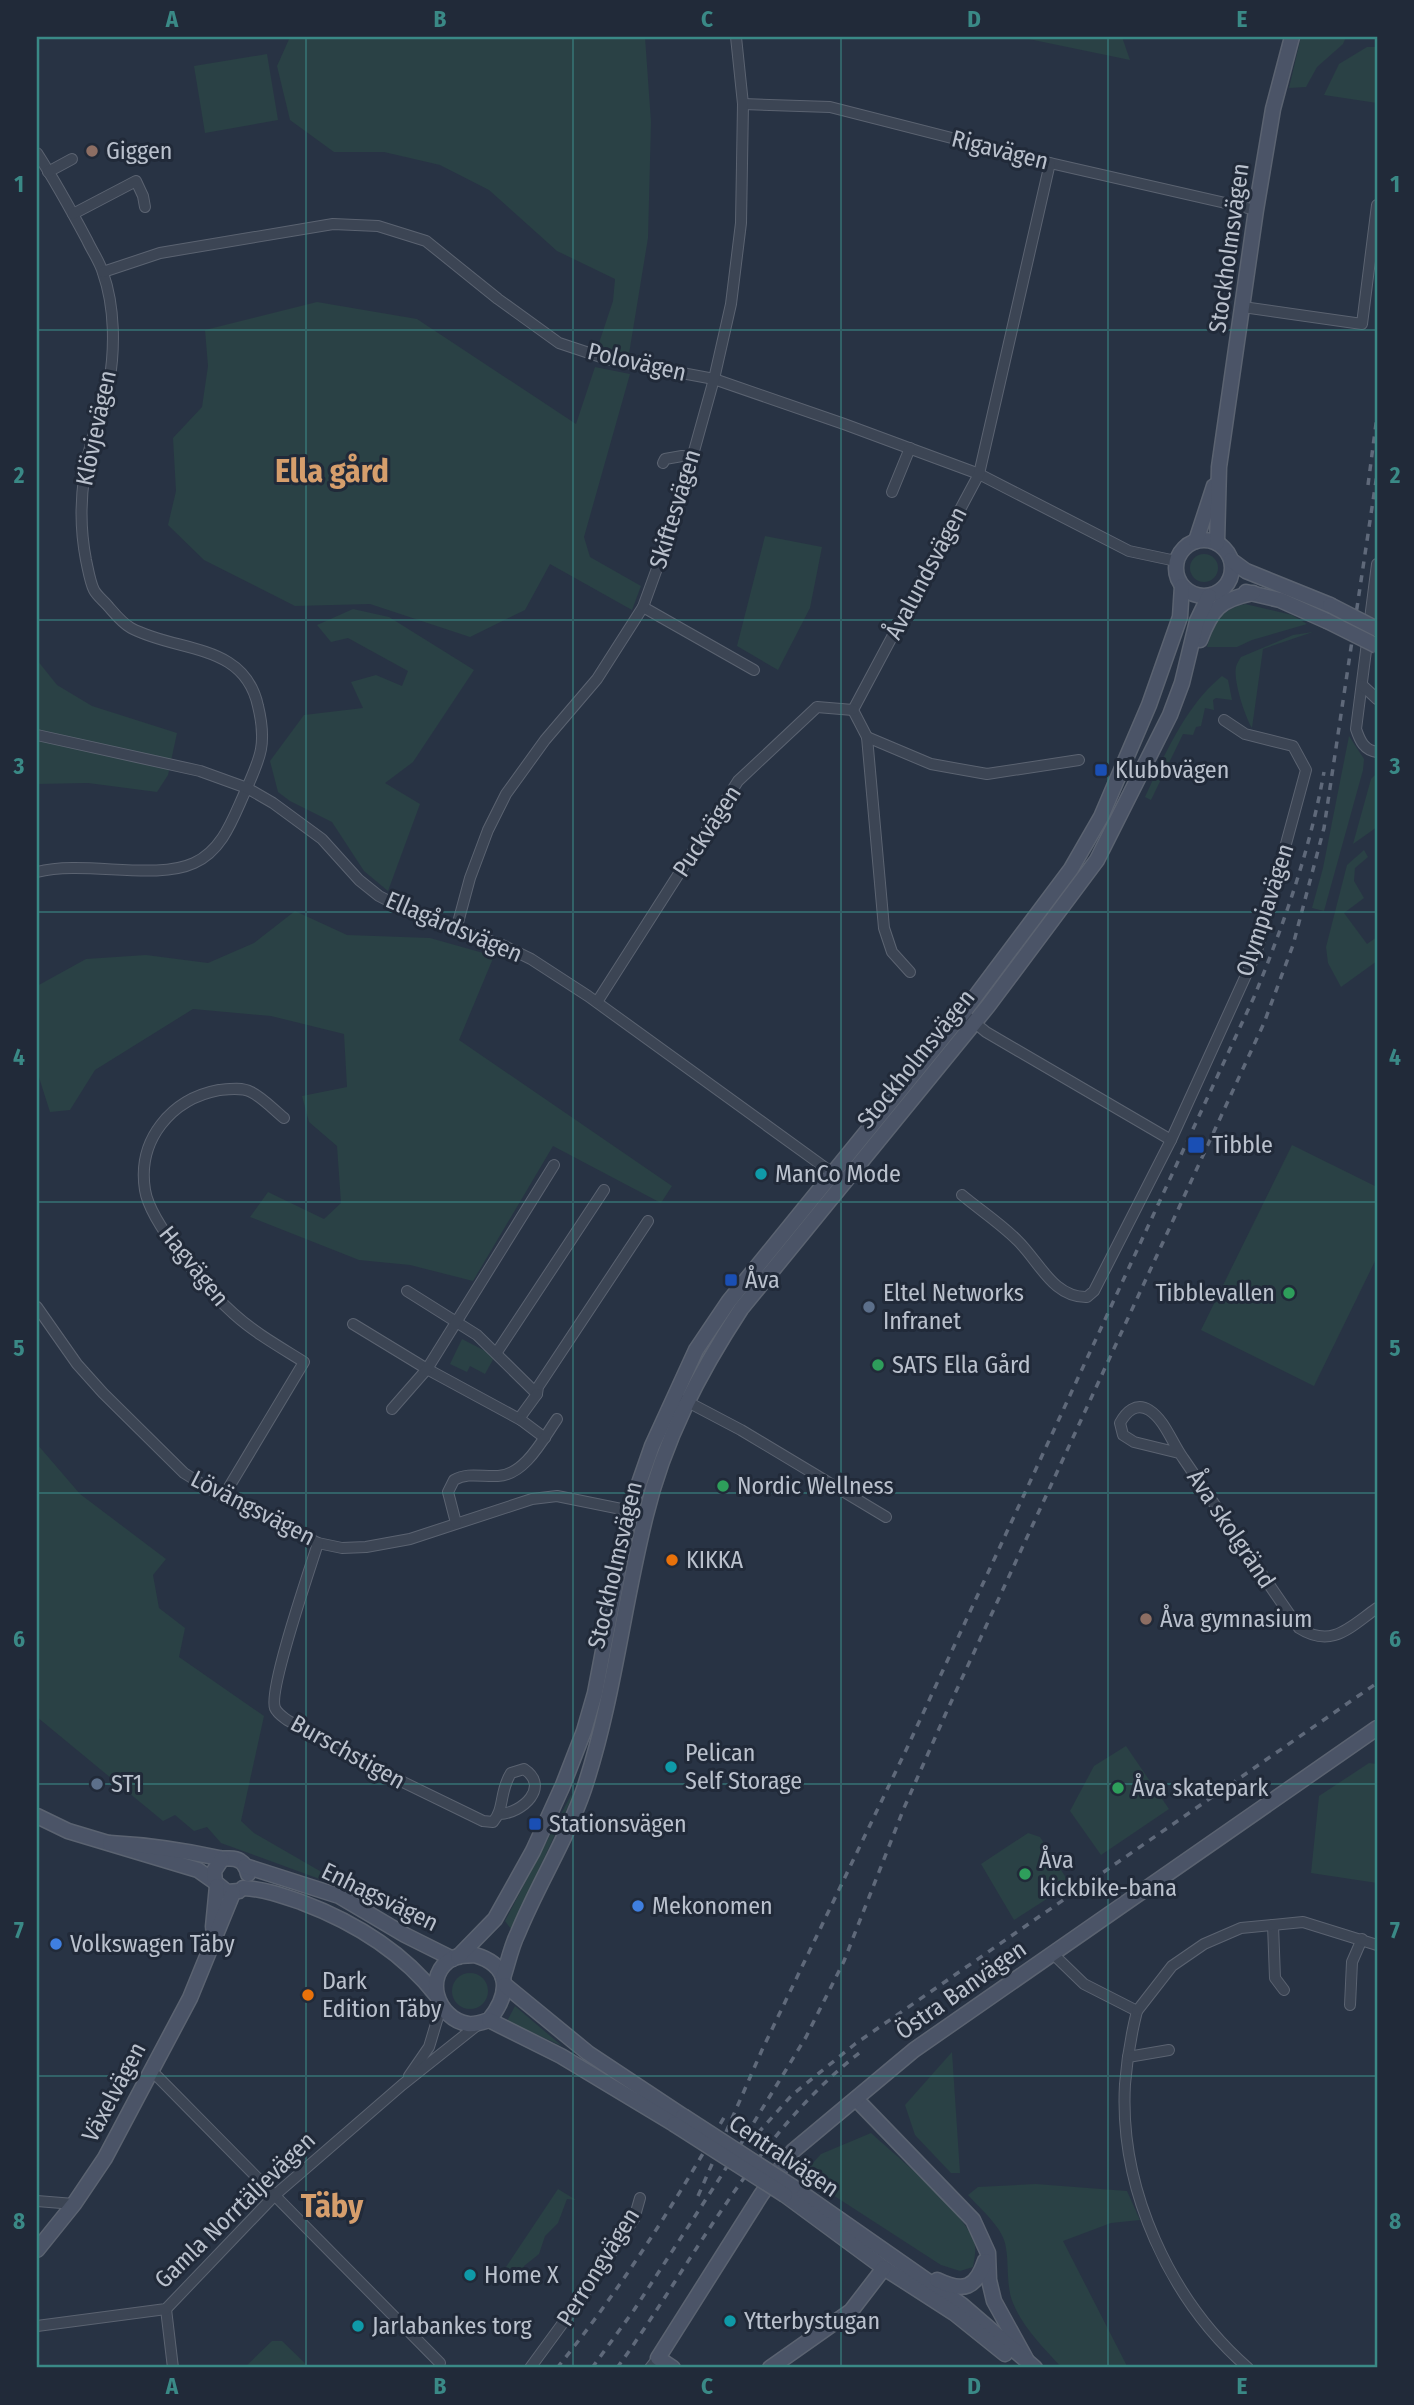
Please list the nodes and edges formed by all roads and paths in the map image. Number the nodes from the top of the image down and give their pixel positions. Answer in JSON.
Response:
{"nodes":[{"id":1,"x":736,"y":37,"type":"edge"},
{"id":2,"x":1292,"y":37,"type":"edge"},
{"id":3,"x":743,"y":104,"type":"junction"},
{"id":4,"x":37,"y":153,"type":"edge"},
{"id":5,"x":72,"y":159,"type":"dead end"},
{"id":6,"x":1050,"y":163,"type":"junction"},
{"id":7,"x":48,"y":172,"type":"junction"},
{"id":8,"x":1377,"y":205,"type":"edge"},
{"id":9,"x":145,"y":207,"type":"dead end"},
{"id":10,"x":1256,"y":210,"type":"junction"},
{"id":11,"x":73,"y":214,"type":"junction"},
{"id":12,"x":103,"y":272,"type":"junction"},
{"id":13,"x":1243,"y":307,"type":"junction"},
{"id":14,"x":714,"y":379,"type":"junction"},
{"id":15,"x":910,"y":448,"type":"junction"},
{"id":16,"x":692,"y":458,"type":"junction"},
{"id":17,"x":663,"y":463,"type":"dead end"},
{"id":18,"x":1219,"y":467,"type":"junction"},
{"id":19,"x":979,"y":474,"type":"junction"},
{"id":20,"x":892,"y":492,"type":"dead end"},
{"id":21,"x":1195,"y":541,"type":"junction"},
{"id":22,"x":1217,"y":543,"type":"junction"},
{"id":23,"x":1231,"y":560,"type":"junction"},
{"id":24,"x":1176,"y":561,"type":"junction"},
{"id":25,"x":1377,"y":564,"type":"edge"},
{"id":26,"x":1182,"y":586,"type":"junction"},
{"id":27,"x":1224,"y":587,"type":"junction"},
{"id":28,"x":1253,"y":593,"type":"junction"},
{"id":29,"x":1209,"y":596,"type":"junction"},
{"id":30,"x":643,"y":607,"type":"junction"},
{"id":31,"x":1377,"y":629,"type":"edge"},
{"id":32,"x":1377,"y":646,"type":"edge"},
{"id":33,"x":754,"y":670,"type":"dead end"},
{"id":34,"x":1182,"y":683,"type":"junction"},
{"id":35,"x":1362,"y":685,"type":"junction"},
{"id":36,"x":1377,"y":699,"type":"edge"},
{"id":37,"x":853,"y":710,"type":"junction"},
{"id":38,"x":1224,"y":720,"type":"dead end"},
{"id":39,"x":37,"y":735,"type":"edge"},
{"id":40,"x":867,"y":737,"type":"junction"},
{"id":41,"x":1377,"y":752,"type":"edge"},
{"id":42,"x":1079,"y":760,"type":"dead end"},
{"id":43,"x":247,"y":788,"type":"junction"},
{"id":44,"x":37,"y":872,"type":"edge"},
{"id":45,"x":456,"y":930,"type":"junction"},
{"id":46,"x":910,"y":972,"type":"dead end"},
{"id":47,"x":597,"y":1002,"type":"junction"},
{"id":48,"x":968,"y":1018,"type":"junction"},
{"id":49,"x":284,"y":1118,"type":"dead end"},
{"id":50,"x":1171,"y":1140,"type":"junction"},
{"id":51,"x":554,"y":1165,"type":"dead end"},
{"id":52,"x":832,"y":1172,"type":"junction"},
{"id":53,"x":846,"y":1183,"type":"junction"},
{"id":54,"x":604,"y":1190,"type":"dead end"},
{"id":55,"x":961,"y":1195,"type":"dead end"},
{"id":56,"x":648,"y":1221,"type":"dead end"},
{"id":57,"x":407,"y":1291,"type":"dead end"},
{"id":58,"x":37,"y":1307,"type":"edge"},
{"id":59,"x":455,"y":1321,"type":"junction"},
{"id":60,"x":353,"y":1324,"type":"dead end"},
{"id":61,"x":497,"y":1352,"type":"junction"},
{"id":62,"x":427,"y":1369,"type":"junction"},
{"id":63,"x":537,"y":1394,"type":"junction"},
{"id":64,"x":681,"y":1399,"type":"junction"},
{"id":65,"x":392,"y":1409,"type":"dead end"},
{"id":66,"x":556,"y":1419,"type":"dead end"},
{"id":67,"x":522,"y":1420,"type":"junction"},
{"id":68,"x":544,"y":1438,"type":"junction"},
{"id":69,"x":1179,"y":1453,"type":"junction"},
{"id":70,"x":223,"y":1497,"type":"junction"},
{"id":71,"x":630,"y":1510,"type":"junction"},
{"id":72,"x":646,"y":1514,"type":"junction"},
{"id":73,"x":886,"y":1517,"type":"dead end"},
{"id":74,"x":456,"y":1523,"type":"junction"},
{"id":75,"x":318,"y":1543,"type":"junction"},
{"id":76,"x":1377,"y":1608,"type":"edge"},
{"id":77,"x":1377,"y":1728,"type":"edge"},
{"id":78,"x":500,"y":1814,"type":"junction"},
{"id":79,"x":37,"y":1816,"type":"edge"},
{"id":80,"x":110,"y":1843,"type":"junction"},
{"id":81,"x":222,"y":1859,"type":"junction"},
{"id":82,"x":245,"y":1866,"type":"junction"},
{"id":83,"x":216,"y":1884,"type":"junction"},
{"id":84,"x":238,"y":1890,"type":"junction"},
{"id":85,"x":1273,"y":1925,"type":"junction"},
{"id":86,"x":1362,"y":1940,"type":"junction"},
{"id":87,"x":211,"y":1944,"type":"junction"},
{"id":88,"x":1377,"y":1945,"type":"edge"},
{"id":89,"x":1052,"y":1953,"type":"junction"},
{"id":90,"x":456,"y":1958,"type":"junction"},
{"id":91,"x":504,"y":1982,"type":"junction"},
{"id":92,"x":1284,"y":1990,"type":"dead end"},
{"id":93,"x":439,"y":2002,"type":"junction"},
{"id":94,"x":1350,"y":2005,"type":"dead end"},
{"id":95,"x":1137,"y":2011,"type":"junction"},
{"id":96,"x":485,"y":2021,"type":"junction"},
{"id":97,"x":1169,"y":2050,"type":"dead end"},
{"id":98,"x":1128,"y":2057,"type":"junction"},
{"id":99,"x":151,"y":2070,"type":"junction"},
{"id":100,"x":402,"y":2085,"type":"junction"},
{"id":101,"x":856,"y":2099,"type":"junction"},
{"id":102,"x":679,"y":2120,"type":"junction"},
{"id":103,"x":275,"y":2195,"type":"junction"},
{"id":104,"x":640,"y":2198,"type":"dead end"},
{"id":105,"x":37,"y":2201,"type":"edge"},
{"id":106,"x":74,"y":2204,"type":"junction"},
{"id":107,"x":37,"y":2250,"type":"edge"},
{"id":108,"x":988,"y":2253,"type":"junction"},
{"id":109,"x":890,"y":2264,"type":"junction"},
{"id":110,"x":166,"y":2309,"type":"junction"},
{"id":111,"x":37,"y":2326,"type":"edge"},
{"id":112,"x":654,"y":2363,"type":"edge"},
{"id":113,"x":1028,"y":2365,"type":"edge"},
{"id":114,"x":440,"y":2366,"type":"edge"},
{"id":115,"x":173,"y":2368,"type":"edge"},
{"id":116,"x":530,"y":2368,"type":"edge"},
{"id":117,"x":673,"y":2368,"type":"edge"},
{"id":118,"x":770,"y":2368,"type":"edge"},
{"id":119,"x":1248,"y":2368,"type":"edge"}],
"edges":[{"from":1,"to":3,"type":"street","name":"Skiftesvägen"},
{"from":2,"to":10,"type":"main road","name":"Stockholmsvägen"},
{"from":3,"to":6,"type":"street","name":"Rigavägen"},
{"from":3,"to":14,"type":"street","name":"Skiftesvägen"},
{"from":4,"to":7,"type":"street","name":"Klövjevägen"},
{"from":5,"to":7,"type":"street"},
{"from":6,"to":10,"type":"street","name":"Rigavägen"},
{"from":6,"to":19,"type":"street","name":"Åvalundsvägen"},
{"from":7,"to":11,"type":"street","name":"Klövjevägen"},
{"from":8,"to":13,"type":"street"},
{"from":9,"to":11,"type":"street"},
{"from":10,"to":13,"type":"main road","name":"Stockholmsvägen"},
{"from":11,"to":12,"type":"street","name":"Klövjevägen"},
{"from":12,"to":14,"type":"street","name":"Polovägen"},
{"from":12,"to":43,"type":"street","name":"Klövjevägen"},
{"from":13,"to":18,"type":"main road","name":"Stockholmsvägen"},
{"from":14,"to":15,"type":"street","name":"Polovägen"},
{"from":14,"to":16,"type":"street","name":"Skiftesvägen"},
{"from":15,"to":19,"type":"street","name":"Polovägen"},
{"from":15,"to":20,"type":"street"},
{"from":16,"to":17,"type":"street"},
{"from":16,"to":30,"type":"street","name":"Skiftesvägen"},
{"from":18,"to":21,"type":"main road","name":"Stockholmsvägen"},
{"from":18,"to":22,"type":"main road","name":"Stockholmsvägen"},
{"from":19,"to":24,"type":"street","name":"Polovägen"},
{"from":19,"to":37,"type":"street","name":"Åvalundsvägen"},
{"from":21,"to":22,"type":"main road"},
{"from":21,"to":24,"type":"main road"},
{"from":22,"to":23,"type":"main road"},
{"from":23,"to":27,"type":"main road"},
{"from":23,"to":31,"type":"main road","bridge":true},
{"from":24,"to":26,"type":"main road"},
{"from":25,"to":35,"type":"street"},
{"from":26,"to":29,"type":"main road"},
{"from":26,"to":48,"type":"main road","name":"Stockholmsvägen"},
{"from":27,"to":28,"type":"main road"},
{"from":27,"to":29,"type":"main road"},
{"from":28,"to":32,"type":"main road","bridge":true},
{"from":28,"to":34,"type":"main road"},
{"from":29,"to":34,"type":"main road","name":"Stockholmsvägen"},
{"from":30,"to":33,"type":"street"},
{"from":30,"to":45,"type":"street","name":"Skiftesvägen"},
{"from":34,"to":48,"type":"main road","name":"Stockholmsvägen"},
{"from":35,"to":36,"type":"street"},
{"from":35,"to":41,"type":"street"},
{"from":37,"to":40,"type":"street"},
{"from":37,"to":47,"type":"street","name":"Puckvägen"},
{"from":38,"to":50,"type":"street","name":"Olympiavägen"},
{"from":39,"to":43,"type":"street","name":"Ellagårdsvägen"},
{"from":40,"to":42,"type":"street"},
{"from":40,"to":46,"type":"street"},
{"from":43,"to":44,"type":"street"},
{"from":43,"to":45,"type":"street","name":"Ellagårdsvägen"},
{"from":45,"to":47,"type":"street","name":"Ellagårdsvägen"},
{"from":47,"to":52,"type":"street","name":"Ellagårdsvägen"},
{"from":48,"to":50,"type":"street"},
{"from":48,"to":52,"type":"main road","name":"Stockholmsvägen"},
{"from":48,"to":53,"type":"main road","name":"Stockholmsvägen"},
{"from":49,"to":70,"type":"street","name":"Hagvägen"},
{"from":50,"to":55,"type":"street","name":"Olympiavägen"},
{"from":51,"to":59,"type":"street"},
{"from":52,"to":53,"type":"street","name":"Ellagårdsvägen"},
{"from":52,"to":64,"type":"main road","name":"Stockholmsvägen"},
{"from":53,"to":64,"type":"main road","name":"Stockholmsvägen"},
{"from":54,"to":61,"type":"street"},
{"from":56,"to":63,"type":"street"},
{"from":57,"to":59,"type":"street"},
{"from":58,"to":70,"type":"street","name":"Lövängsvägen"},
{"from":59,"to":61,"type":"street"},
{"from":59,"to":62,"type":"street"},
{"from":60,"to":62,"type":"street"},
{"from":61,"to":63,"type":"street"},
{"from":62,"to":65,"type":"street"},
{"from":62,"to":67,"type":"street"},
{"from":63,"to":67,"type":"street"},
{"from":64,"to":71,"type":"main road","name":"Stockholmsvägen"},
{"from":64,"to":72,"type":"main road","name":"Stockholmsvägen"},
{"from":64,"to":73,"type":"street"},
{"from":66,"to":68,"type":"street"},
{"from":67,"to":68,"type":"street"},
{"from":68,"to":74,"type":"street"},
{"from":69,"to":69,"type":"street","name":"Åva skolgränd"},
{"from":69,"to":76,"type":"street","name":"Åva skolgränd"},
{"from":70,"to":75,"type":"street","name":"Lövängsvägen"},
{"from":71,"to":72,"type":"street","name":"Lövängsvägen"},
{"from":71,"to":74,"type":"street","name":"Lövängsvägen"},
{"from":71,"to":90,"type":"main road","name":"Stockholmsvägen"},
{"from":72,"to":91,"type":"main road","name":"Stockholmsvägen"},
{"from":74,"to":75,"type":"street","name":"Lövängsvägen"},
{"from":75,"to":78,"type":"street","name":"Burschstigen"},
{"from":77,"to":89,"type":"main road","name":"Östra Banvägen"},
{"from":78,"to":78,"type":"street","name":"Burschstigen"},
{"from":79,"to":80,"type":"main road"},
{"from":80,"to":81,"type":"main road"},
{"from":80,"to":83,"type":"main road"},
{"from":81,"to":82,"type":"main road"},
{"from":81,"to":83,"type":"main road"},
{"from":82,"to":84,"type":"main road"},
{"from":82,"to":90,"type":"main road","name":"Enhagsvägen"},
{"from":83,"to":84,"type":"main road"},
{"from":83,"to":87,"type":"main road"},
{"from":84,"to":87,"type":"main road"},
{"from":84,"to":93,"type":"main road","name":"Enhagsvägen"},
{"from":85,"to":86,"type":"street"},
{"from":85,"to":92,"type":"street"},
{"from":85,"to":95,"type":"street"},
{"from":86,"to":88,"type":"street"},
{"from":86,"to":94,"type":"street"},
{"from":87,"to":99,"type":"main road","name":"Växelvägen"},
{"from":89,"to":95,"type":"street"},
{"from":89,"to":101,"type":"main road","name":"Östra Banvägen"},
{"from":90,"to":91,"type":"main road"},
{"from":90,"to":93,"type":"main road"},
{"from":91,"to":96,"type":"main road"},
{"from":91,"to":102,"type":"main road","name":"Centralvägen"},
{"from":93,"to":96,"type":"main road"},
{"from":93,"to":100,"type":"street","name":"Gamla Norrtäljevägen"},
{"from":95,"to":98,"type":"street"},
{"from":96,"to":100,"type":"street","name":"Gamla Norrtäljevägen"},
{"from":96,"to":102,"type":"main road","name":"Centralvägen"},
{"from":97,"to":98,"type":"street"},
{"from":98,"to":119,"type":"street"},
{"from":99,"to":103,"type":"street"},
{"from":99,"to":106,"type":"main road","name":"Växelvägen"},
{"from":100,"to":103,"type":"street","name":"Gamla Norrtäljevägen"},
{"from":101,"to":108,"type":"main road"},
{"from":101,"to":112,"type":"main road","name":"Östra Banvägen"},
{"from":102,"to":109,"type":"main road","name":"Centralvägen","bridge":true},
{"from":103,"to":110,"type":"street","name":"Gamla Norrtäljevägen"},
{"from":103,"to":114,"type":"street"},
{"from":104,"to":116,"type":"street","name":"Perrongvägen"},
{"from":105,"to":106,"type":"street"},
{"from":106,"to":107,"type":"main road","name":"Växelvägen"},
{"from":108,"to":109,"type":"main road"},
{"from":108,"to":113,"type":"main road"},
{"from":109,"to":113,"type":"main road","name":"Centralvägen"},
{"from":109,"to":118,"type":"main road"},
{"from":110,"to":111,"type":"street","name":"Gamla Norrtäljevägen"},
{"from":110,"to":115,"type":"street"},
{"from":112,"to":117,"type":"main road"}]}
